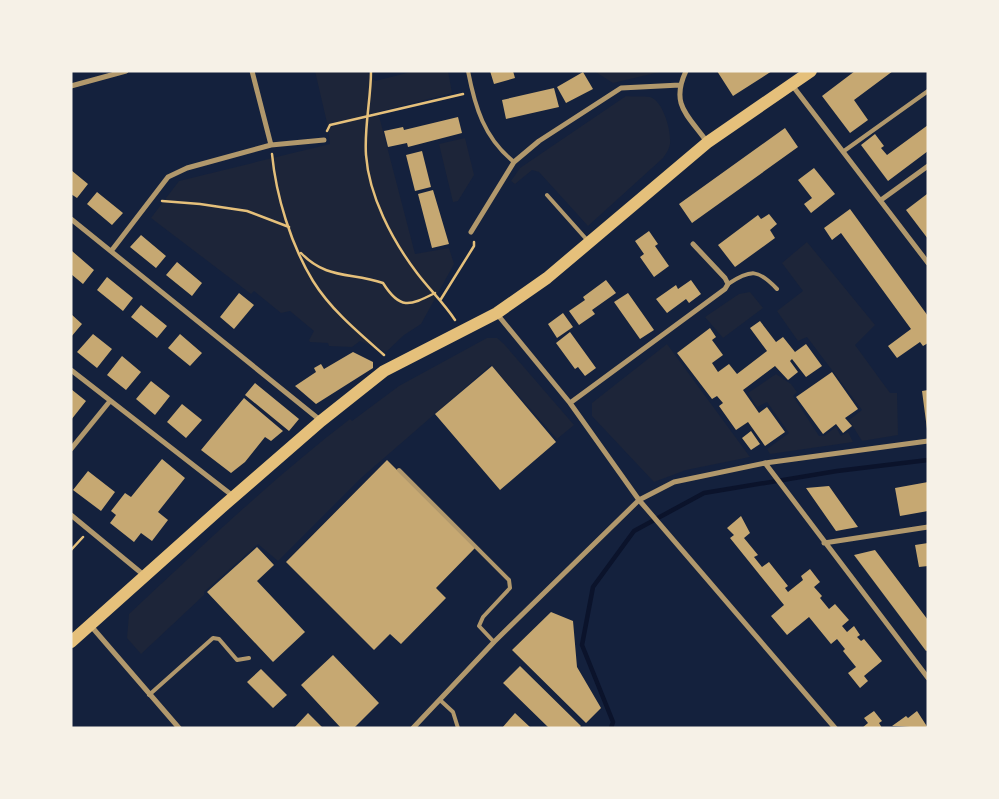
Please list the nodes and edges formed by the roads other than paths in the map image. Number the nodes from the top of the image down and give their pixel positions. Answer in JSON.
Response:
{"nodes":[{"id":1,"x":126,"y":71,"type":"edge"},
{"id":2,"x":252,"y":71,"type":"edge"},
{"id":3,"x":468,"y":71,"type":"edge"},
{"id":4,"x":686,"y":71,"type":"edge"},
{"id":5,"x":811,"y":71,"type":"edge"},
{"id":6,"x":680,"y":85,"type":"junction"},
{"id":7,"x":792,"y":85,"type":"junction"},
{"id":8,"x":71,"y":86,"type":"edge"},
{"id":9,"x":928,"y":91,"type":"edge"},
{"id":10,"x":324,"y":140,"type":"road end"},
{"id":11,"x":708,"y":142,"type":"junction"},
{"id":12,"x":271,"y":145,"type":"junction"},
{"id":13,"x":844,"y":151,"type":"junction"},
{"id":14,"x":514,"y":162,"type":"junction"},
{"id":15,"x":928,"y":166,"type":"edge"},
{"id":16,"x":547,"y":195,"type":"dead end"},
{"id":17,"x":881,"y":200,"type":"junction"},
{"id":18,"x":71,"y":219,"type":"edge"},
{"id":19,"x":471,"y":232,"type":"road end"},
{"id":20,"x":590,"y":242,"type":"junction"},
{"id":21,"x":693,"y":244,"type":"dead end"},
{"id":22,"x":112,"y":250,"type":"junction"},
{"id":23,"x":928,"y":263,"type":"edge"},
{"id":24,"x":728,"y":284,"type":"junction"},
{"id":25,"x":777,"y":289,"type":"dead end"},
{"id":26,"x":497,"y":313,"type":"junction"},
{"id":27,"x":71,"y":370,"type":"edge"},
{"id":28,"x":110,"y":401,"type":"junction"},
{"id":29,"x":570,"y":403,"type":"junction"},
{"id":30,"x":321,"y":421,"type":"junction"},
{"id":31,"x":928,"y":441,"type":"edge"},
{"id":32,"x":71,"y":449,"type":"edge"},
{"id":33,"x":765,"y":464,"type":"junction"},
{"id":34,"x":399,"y":470,"type":"dead end"},
{"id":35,"x":234,"y":497,"type":"junction"},
{"id":36,"x":639,"y":500,"type":"junction"},
{"id":37,"x":71,"y":515,"type":"edge"},
{"id":38,"x":928,"y":527,"type":"edge"},
{"id":39,"x":824,"y":543,"type":"junction"},
{"id":40,"x":146,"y":576,"type":"junction"},
{"id":41,"x":91,"y":626,"type":"junction"},
{"id":42,"x":71,"y":642,"type":"edge"},
{"id":43,"x":494,"y":642,"type":"junction"},
{"id":44,"x":249,"y":658,"type":"dead end"},
{"id":45,"x":928,"y":678,"type":"edge"},
{"id":46,"x":149,"y":695,"type":"junction"},
{"id":47,"x":440,"y":700,"type":"junction"},
{"id":48,"x":179,"y":728,"type":"edge"},
{"id":49,"x":413,"y":728,"type":"edge"},
{"id":50,"x":458,"y":728,"type":"edge"},
{"id":51,"x":835,"y":728,"type":"edge"}],
"edges":[{"from":1,"to":8,"type":"street"},
{"from":2,"to":12,"type":"street"},
{"from":3,"to":14,"type":"lane"},
{"from":4,"to":6,"type":"street"},
{"from":5,"to":7,"type":"main road"},
{"from":6,"to":11,"type":"street"},
{"from":6,"to":14,"type":"street"},
{"from":7,"to":11,"type":"main road"},
{"from":7,"to":13,"type":"street"},
{"from":9,"to":13,"type":"lane"},
{"from":10,"to":12,"type":"street"},
{"from":11,"to":20,"type":"main road"},
{"from":12,"to":22,"type":"street"},
{"from":13,"to":17,"type":"street"},
{"from":14,"to":19,"type":"street"},
{"from":15,"to":17,"type":"street"},
{"from":16,"to":20,"type":"lane"},
{"from":17,"to":23,"type":"street"},
{"from":18,"to":22,"type":"street"},
{"from":20,"to":26,"type":"main road"},
{"from":21,"to":24,"type":"street"},
{"from":22,"to":30,"type":"street"},
{"from":24,"to":25,"type":"lane"},
{"from":24,"to":29,"type":"street"},
{"from":26,"to":29,"type":"street"},
{"from":26,"to":30,"type":"main road"},
{"from":27,"to":28,"type":"street"},
{"from":28,"to":32,"type":"street"},
{"from":28,"to":35,"type":"street"},
{"from":29,"to":36,"type":"street"},
{"from":30,"to":35,"type":"main road"},
{"from":31,"to":33,"type":"street"},
{"from":33,"to":36,"type":"street"},
{"from":33,"to":39,"type":"street"},
{"from":34,"to":43,"type":"lane"},
{"from":35,"to":40,"type":"main road"},
{"from":36,"to":43,"type":"street"},
{"from":36,"to":51,"type":"street"},
{"from":37,"to":40,"type":"street"},
{"from":38,"to":39,"type":"street"},
{"from":39,"to":45,"type":"street"},
{"from":40,"to":41,"type":"main road"},
{"from":41,"to":42,"type":"main road"},
{"from":41,"to":46,"type":"street"},
{"from":43,"to":47,"type":"street"},
{"from":44,"to":46,"type":"lane"},
{"from":46,"to":48,"type":"street"},
{"from":47,"to":49,"type":"street"},
{"from":47,"to":50,"type":"lane"}]}
